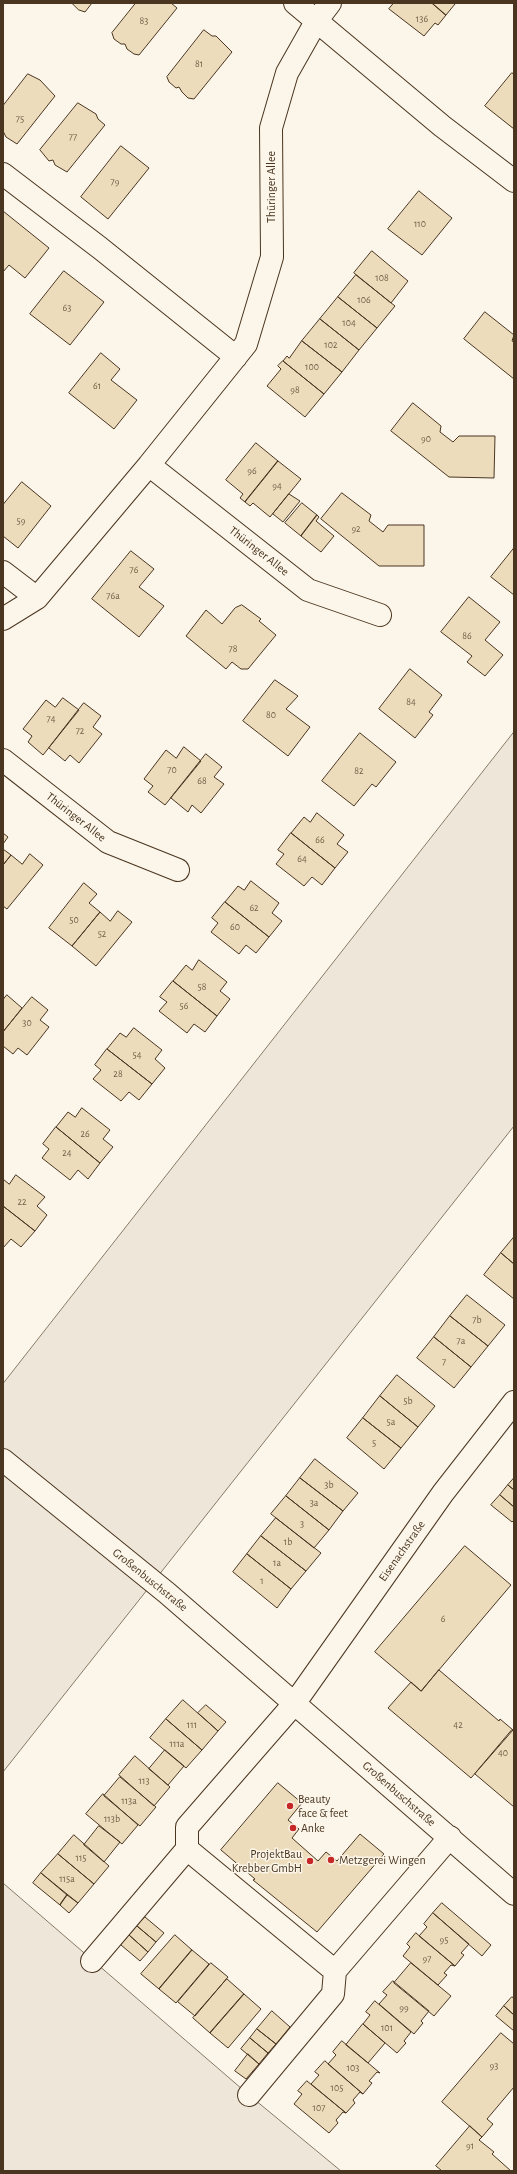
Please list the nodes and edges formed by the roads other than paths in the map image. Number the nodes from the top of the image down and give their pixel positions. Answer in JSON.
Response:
{"nodes":[{"id":1,"x":295,"y":3,"type":"edge"},
{"id":2,"x":330,"y":3,"type":"edge"},
{"id":3,"x":316,"y":20,"type":"junction"},
{"id":4,"x":3,"y":174,"type":"edge"},
{"id":5,"x":514,"y":181,"type":"edge"},
{"id":6,"x":236,"y":357,"type":"junction"},
{"id":7,"x":150,"y":465,"type":"junction"},
{"id":8,"x":3,"y":572,"type":"edge"},
{"id":9,"x":37,"y":598,"type":"junction"},
{"id":10,"x":380,"y":616,"type":"dead end"},
{"id":11,"x":3,"y":619,"type":"edge"},
{"id":12,"x":3,"y":760,"type":"edge"},
{"id":13,"x":178,"y":870,"type":"dead end"},
{"id":14,"x":514,"y":1402,"type":"edge"},
{"id":15,"x":3,"y":1460,"type":"edge"},
{"id":16,"x":294,"y":1704,"type":"junction"},
{"id":17,"x":450,"y":1837,"type":"junction"},
{"id":18,"x":187,"y":1849,"type":"junction"},
{"id":19,"x":514,"y":1894,"type":"edge"},
{"id":20,"x":92,"y":1961,"type":"dead end"},
{"id":21,"x":335,"y":1972,"type":"junction"},
{"id":22,"x":249,"y":2095,"type":"dead end"}],
"edges":[{"from":1,"to":3,"type":"street"},
{"from":2,"to":3,"type":"street","name":"Thüringer Allee"},
{"from":3,"to":5,"type":"street"},
{"from":3,"to":6,"type":"street","name":"Thüringer Allee"},
{"from":4,"to":6,"type":"street"},
{"from":6,"to":7,"type":"street","name":"Thüringer Allee"},
{"from":7,"to":9,"type":"street","name":"Thüringer Allee"},
{"from":7,"to":10,"type":"street","name":"Thüringer Allee"},
{"from":8,"to":9,"type":"street"},
{"from":9,"to":11,"type":"street","name":"Thüringer Allee"},
{"from":12,"to":13,"type":"street","name":"Thüringer Allee"},
{"from":14,"to":16,"type":"street","name":"Eisenachstraße"},
{"from":15,"to":16,"type":"street","name":"Großenbuschstraße"},
{"from":16,"to":17,"type":"street","name":"Großenbuschstraße"},
{"from":16,"to":18,"type":"street"},
{"from":17,"to":19,"type":"street","name":"Großenbuschstraße"},
{"from":17,"to":21,"type":"street"},
{"from":18,"to":20,"type":"street"},
{"from":18,"to":21,"type":"street"},
{"from":21,"to":22,"type":"street"}]}
